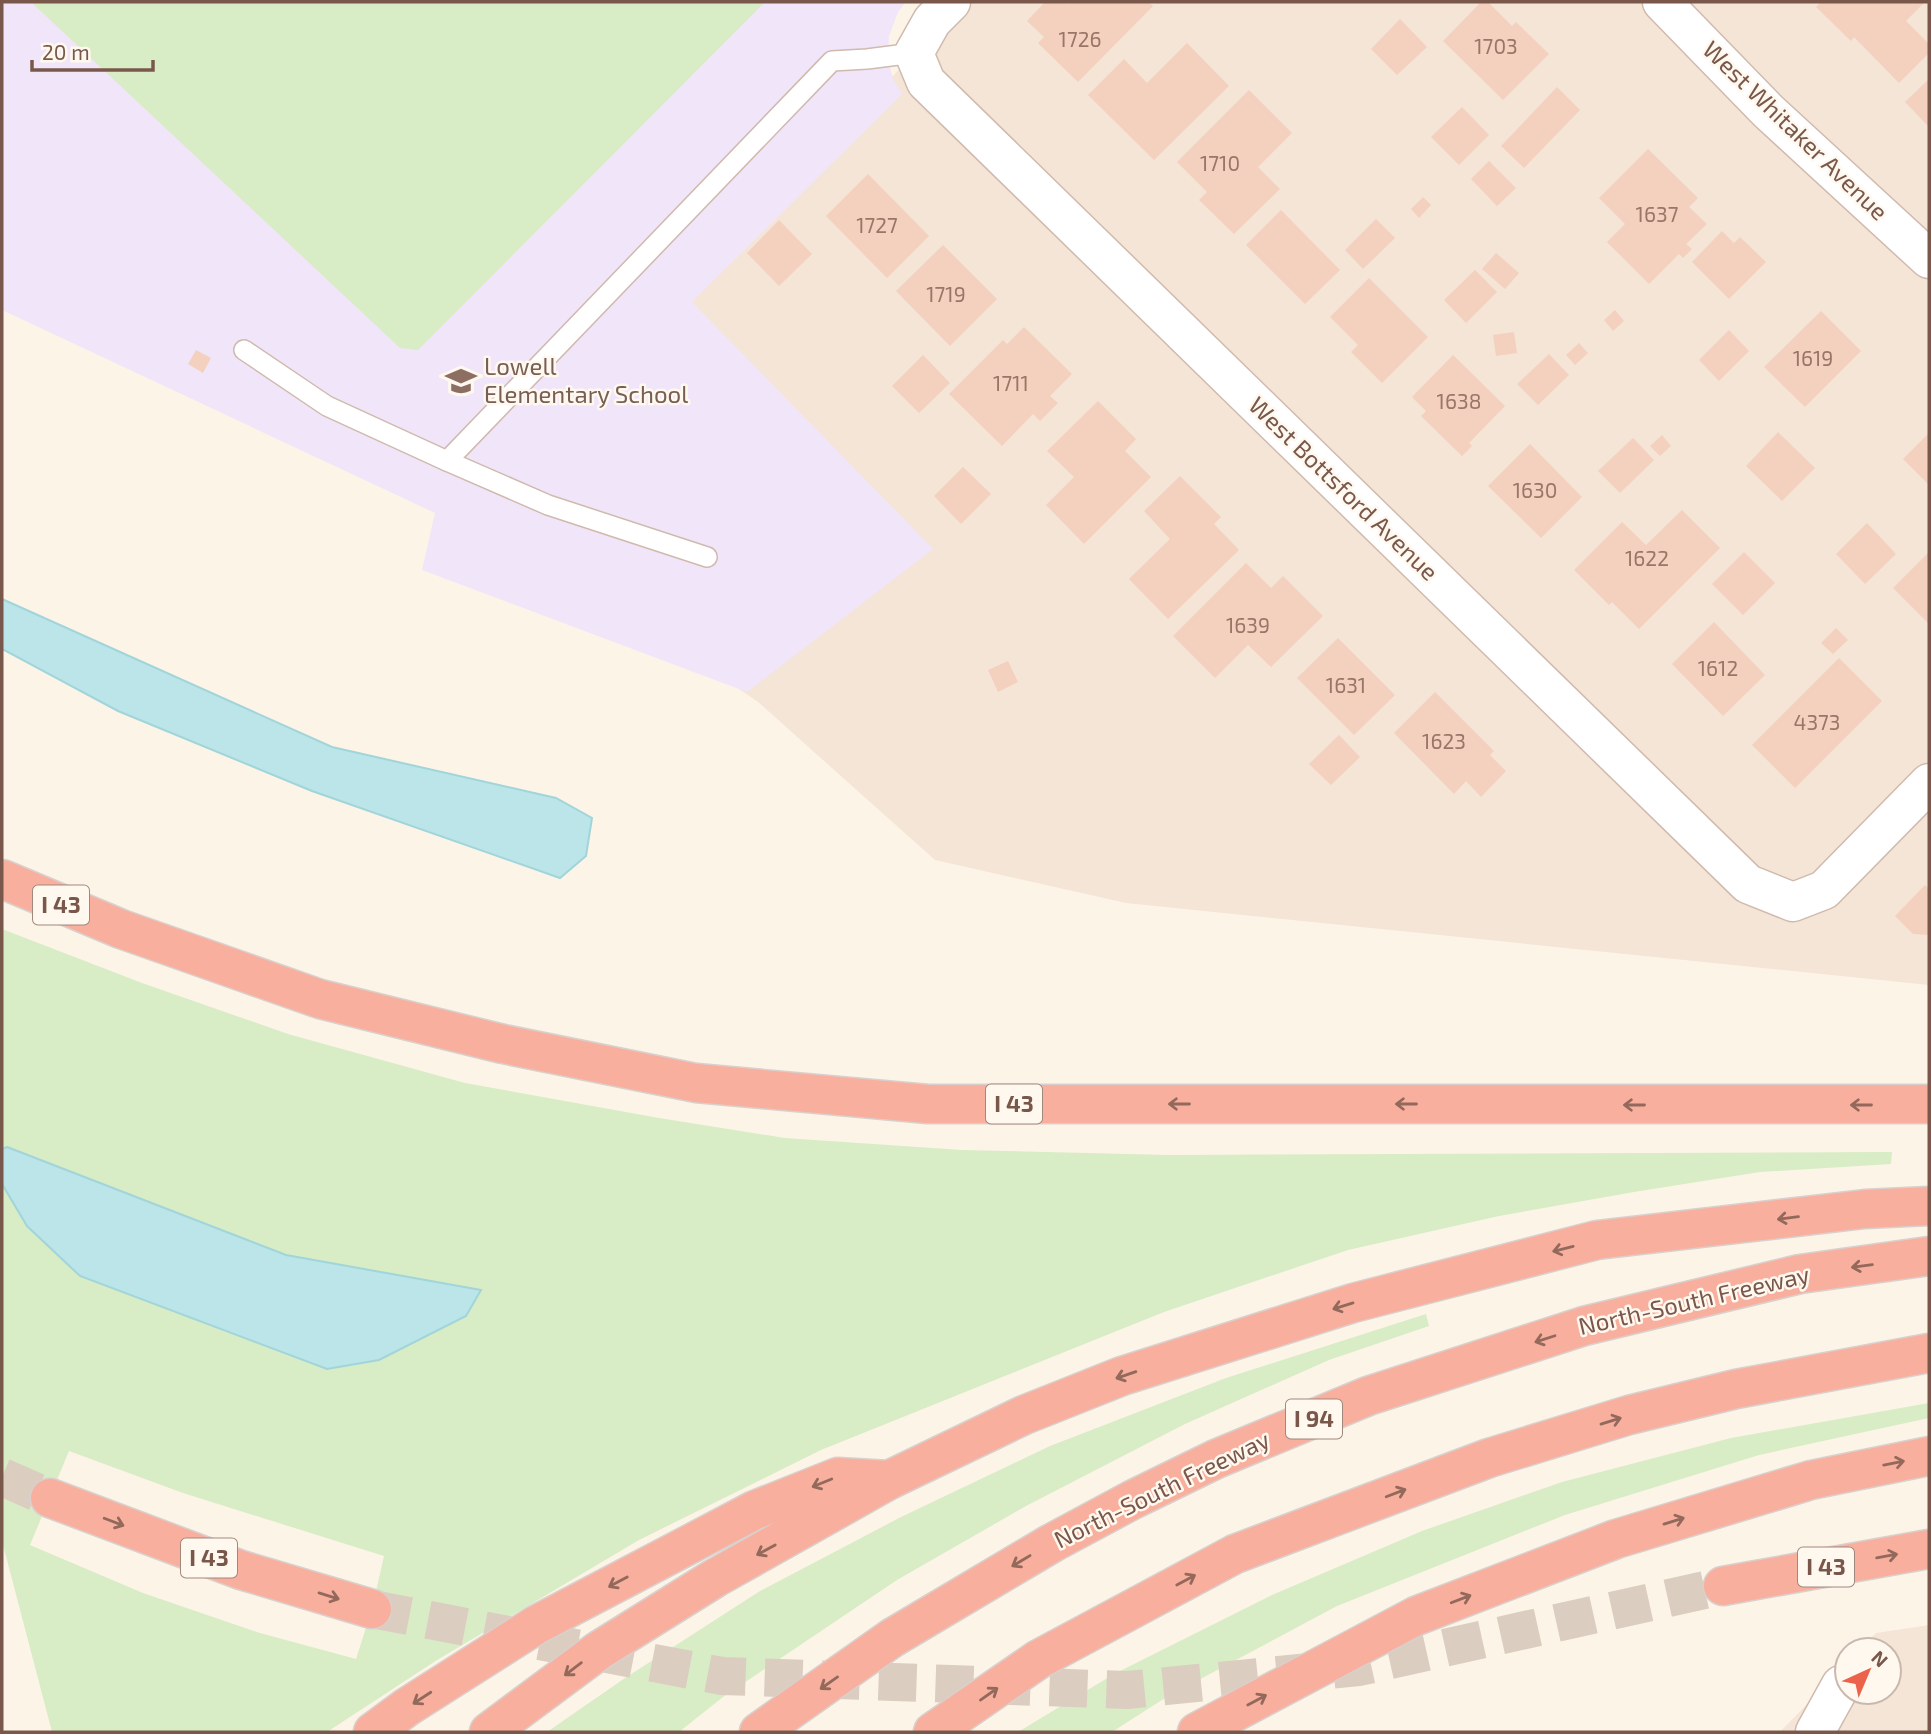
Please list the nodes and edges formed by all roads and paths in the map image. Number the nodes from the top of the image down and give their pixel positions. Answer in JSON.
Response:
{"nodes":[{"id":1,"x":951,"y":2,"type":"edge"},
{"id":2,"x":1662,"y":2,"type":"edge"},
{"id":3,"x":914,"y":52,"type":"junction"},
{"id":4,"x":1929,"y":259,"type":"edge"},
{"id":5,"x":244,"y":350,"type":"dead end"},
{"id":6,"x":447,"y":461,"type":"junction"},
{"id":7,"x":707,"y":557,"type":"dead end"},
{"id":8,"x":1929,"y":783,"type":"edge"},
{"id":9,"x":2,"y":879,"type":"edge"},
{"id":10,"x":1929,"y":1104,"type":"edge"},
{"id":11,"x":1929,"y":1206,"type":"edge"},
{"id":12,"x":1929,"y":1256,"type":"edge"},
{"id":13,"x":1929,"y":1353,"type":"edge"},
{"id":14,"x":1929,"y":1456,"type":"edge"},
{"id":15,"x":889,"y":1480,"type":"junction"},
{"id":16,"x":50,"y":1498,"type":"tunnel mouth"},
{"id":17,"x":1929,"y":1549,"type":"edge"},
{"id":18,"x":1723,"y":1586,"type":"tunnel mouth"},
{"id":19,"x":372,"y":1609,"type":"tunnel mouth"},
{"id":20,"x":1833,"y":1699,"type":"edge"},
{"id":21,"x":373,"y":1732,"type":"edge"},
{"id":22,"x":489,"y":1732,"type":"edge"},
{"id":23,"x":759,"y":1732,"type":"edge"},
{"id":24,"x":933,"y":1732,"type":"edge"},
{"id":25,"x":1197,"y":1732,"type":"edge"},
{"id":26,"x":1815,"y":1732,"type":"edge"}],
"edges":[{"from":1,"to":3,"type":"street"},
{"from":2,"to":4,"type":"street","name":"West Whitaker Avenue"},
{"from":3,"to":6,"type":"lane"},
{"from":3,"to":8,"type":"street","name":"West Bottsford Avenue"},
{"from":5,"to":6,"type":"lane"},
{"from":6,"to":7,"type":"lane"},
{"from":10,"to":9,"type":"highway","number":"I 43","one_way":true},
{"from":11,"to":15,"type":"highway","one_way":true},
{"from":12,"to":23,"type":"highway","name":"North-South Freeway","number":"I 94","one_way":true},
{"from":24,"to":13,"type":"highway","one_way":true},
{"from":25,"to":14,"type":"highway","one_way":true},
{"from":15,"to":21,"type":"highway","one_way":true},
{"from":15,"to":22,"type":"highway","one_way":true},
{"from":16,"to":19,"type":"highway","number":"I 43","one_way":true},
{"from":18,"to":17,"type":"highway","number":"I 43","one_way":true},
{"from":20,"to":26,"type":"street"}]}
